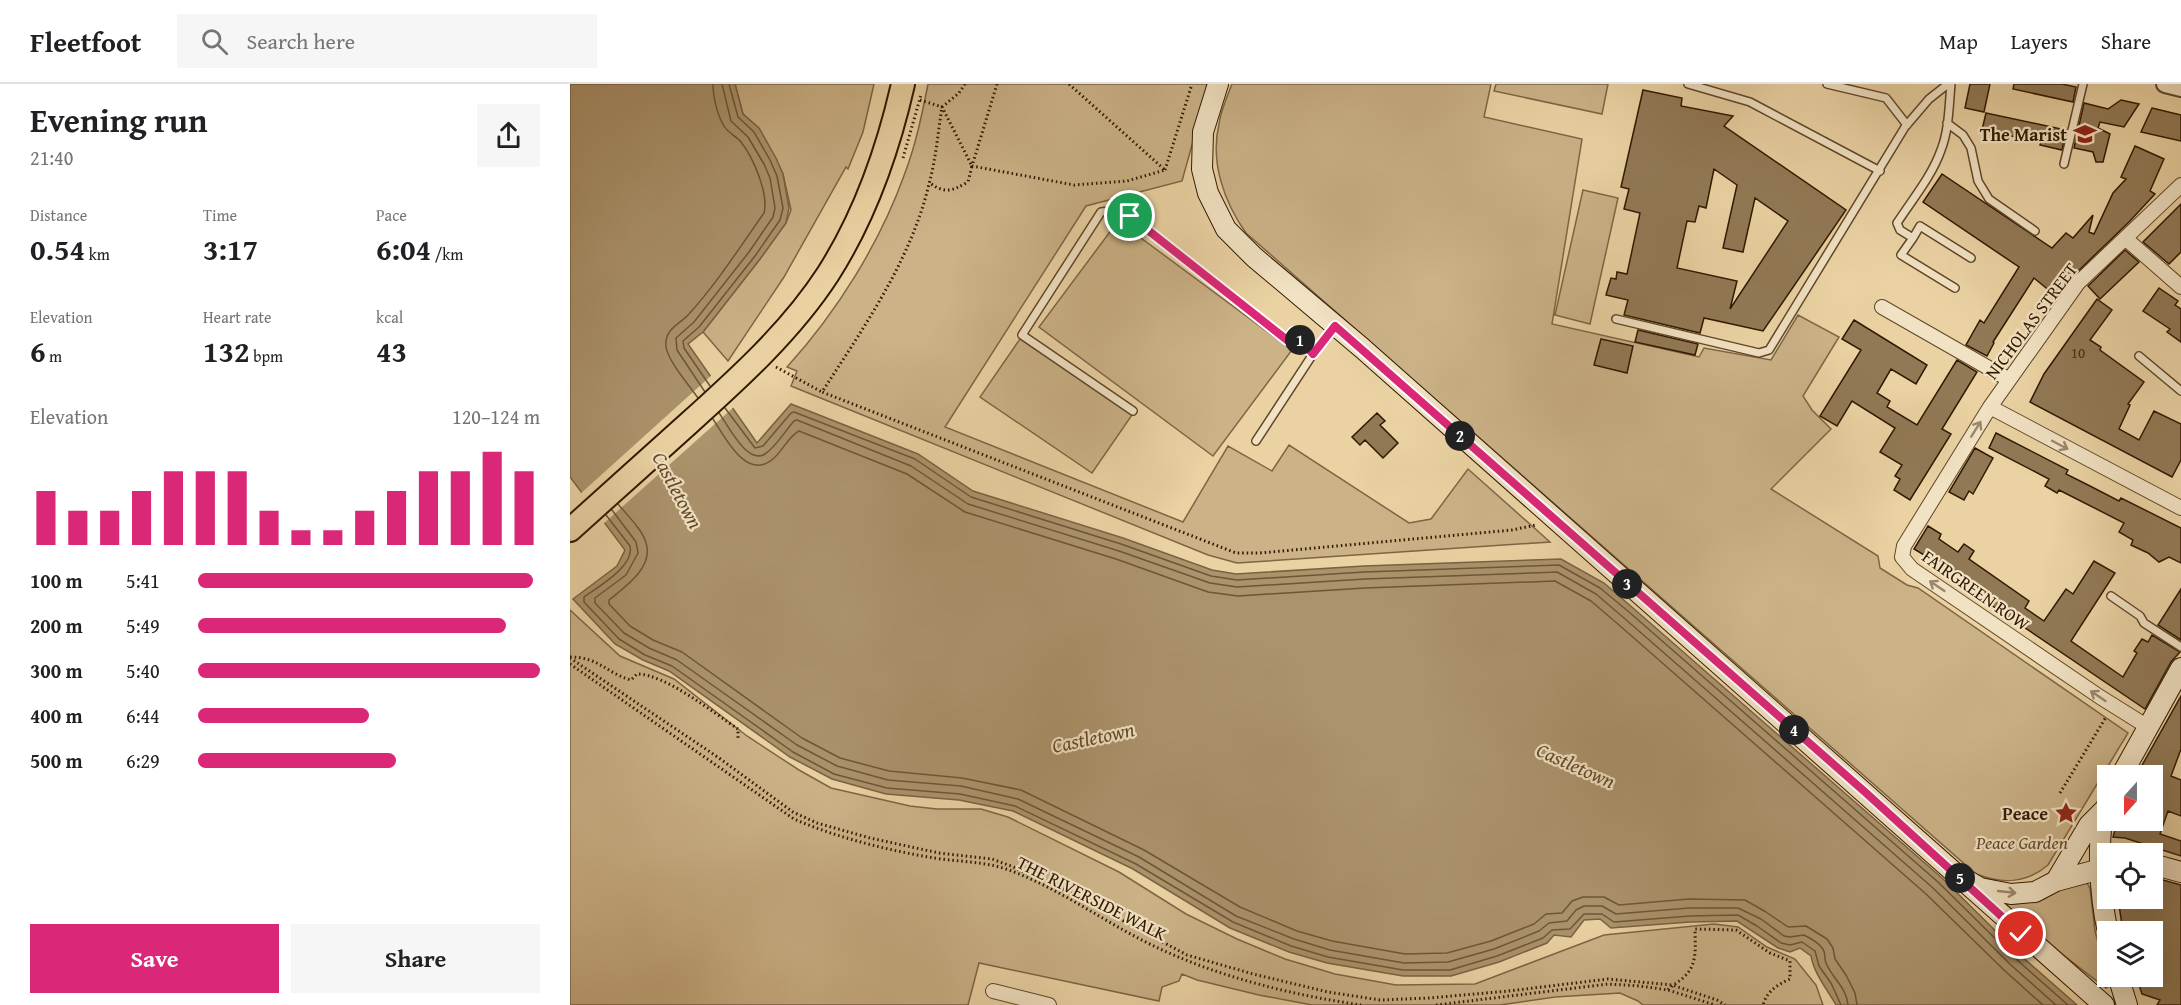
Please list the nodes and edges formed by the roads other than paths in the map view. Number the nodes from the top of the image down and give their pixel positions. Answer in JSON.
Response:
{"nodes":[{"id":1,"x":903,"y":84,"type":"edge"},
{"id":2,"x":1218,"y":84,"type":"edge"},
{"id":3,"x":1688,"y":84,"type":"edge"},
{"id":4,"x":1827,"y":84,"type":"edge"},
{"id":5,"x":1949,"y":84,"type":"edge"},
{"id":6,"x":2083,"y":84,"type":"edge"},
{"id":7,"x":2165,"y":84,"type":"edge"},
{"id":8,"x":2181,"y":88,"type":"edge"},
{"id":9,"x":1947,"y":123,"type":"junction"},
{"id":10,"x":1908,"y":125,"type":"junction"},
{"id":11,"x":2064,"y":164,"type":"dead end"},
{"id":12,"x":1880,"y":171,"type":"junction"},
{"id":13,"x":2181,"y":185,"type":"edge"},
{"id":14,"x":2035,"y":231,"type":"dead end"},
{"id":15,"x":1913,"y":238,"type":"junction"},
{"id":16,"x":2125,"y":238,"type":"junction"},
{"id":17,"x":1971,"y":258,"type":"dead end"},
{"id":18,"x":2181,"y":287,"type":"edge"},
{"id":19,"x":1955,"y":288,"type":"dead end"},
{"id":20,"x":1882,"y":307,"type":"dead end"},
{"id":21,"x":1616,"y":319,"type":"dead end"},
{"id":22,"x":1335,"y":326,"type":"junction"},
{"id":23,"x":1313,"y":354,"type":"junction"},
{"id":24,"x":2139,"y":356,"type":"dead end"},
{"id":25,"x":2008,"y":380,"type":"junction"},
{"id":26,"x":2181,"y":391,"type":"edge"},
{"id":27,"x":1990,"y":407,"type":"junction"},
{"id":28,"x":1133,"y":411,"type":"dead end"},
{"id":29,"x":1256,"y":441,"type":"dead end"},
{"id":30,"x":2181,"y":508,"type":"edge"},
{"id":31,"x":570,"y":530,"type":"edge"},
{"id":32,"x":2111,"y":596,"type":"dead end"},
{"id":33,"x":2181,"y":647,"type":"edge"},
{"id":34,"x":2181,"y":668,"type":"edge"},
{"id":35,"x":2148,"y":727,"type":"junction"},
{"id":36,"x":2127,"y":765,"type":"edge"},
{"id":37,"x":2097,"y":816,"type":"edge"},
{"id":38,"x":2163,"y":867,"type":"edge"},
{"id":39,"x":2097,"y":870,"type":"edge"},
{"id":40,"x":1953,"y":872,"type":"junction"},
{"id":41,"x":2181,"y":873,"type":"edge"},
{"id":42,"x":2056,"y":881,"type":"junction"},
{"id":43,"x":2121,"y":987,"type":"edge"},
{"id":44,"x":993,"y":991,"type":"dead end"},
{"id":45,"x":1049,"y":1005,"type":"edge"},
{"id":46,"x":2104,"y":1005,"type":"edge"},
{"id":47,"x":2127,"y":1005,"type":"edge"}],
"edges":[{"from":1,"to":31,"type":"main road"},
{"from":2,"to":22,"type":"main road"},
{"from":3,"to":12,"type":"lane"},
{"from":4,"to":10,"type":"lane"},
{"from":5,"to":9,"type":"lane"},
{"from":5,"to":10,"type":"lane"},
{"from":6,"to":11,"type":"lane"},
{"from":7,"to":8,"type":"street"},
{"from":9,"to":14,"type":"lane"},
{"from":9,"to":15,"type":"lane"},
{"from":10,"to":12,"type":"lane"},
{"from":12,"to":21,"type":"lane"},
{"from":13,"to":16,"type":"street","name":"NICHOLAS STREET"},
{"from":15,"to":17,"type":"lane"},
{"from":15,"to":19,"type":"lane"},
{"from":16,"to":18,"type":"street"},
{"from":16,"to":25,"type":"street","name":"NICHOLAS STREET"},
{"from":20,"to":25,"type":"street"},
{"from":22,"to":23,"type":"lane"},
{"from":22,"to":40,"type":"main road"},
{"from":23,"to":28,"type":"lane"},
{"from":23,"to":29,"type":"lane"},
{"from":24,"to":26,"type":"lane"},
{"from":25,"to":27,"type":"street","name":"NICHOLAS STREET"},
{"from":27,"to":30,"type":"street","one_way":true},
{"from":35,"to":27,"type":"street","name":"FAIRGREEN ROW","one_way":true},
{"from":32,"to":33,"type":"lane"},
{"from":34,"to":35,"type":"main road"},
{"from":35,"to":36,"type":"main road"},
{"from":37,"to":42,"type":"main road"},
{"from":38,"to":41,"type":"main road"},
{"from":39,"to":42,"type":"main road"},
{"from":40,"to":42,"type":"main road","one_way":true},
{"from":40,"to":46,"type":"main road"},
{"from":43,"to":47,"type":"main road"},
{"from":44,"to":45,"type":"street"}]}
